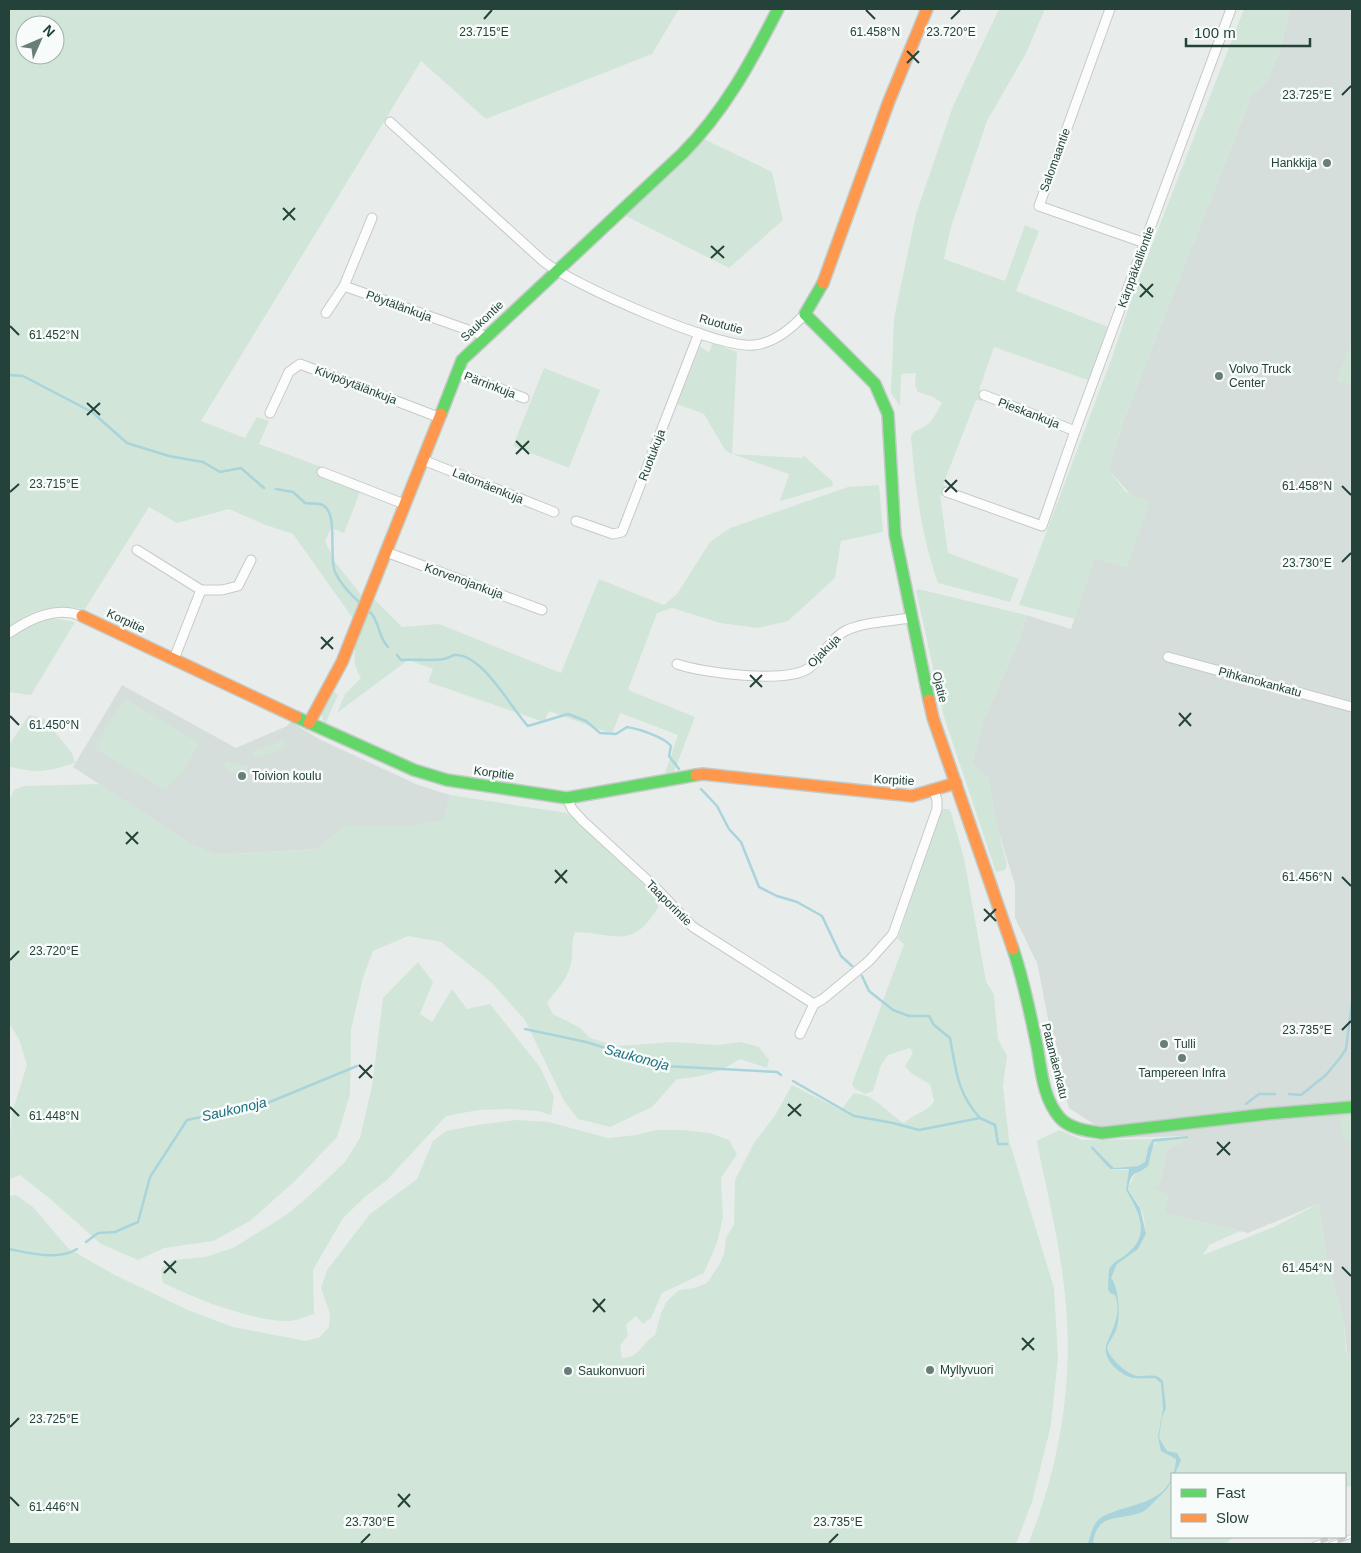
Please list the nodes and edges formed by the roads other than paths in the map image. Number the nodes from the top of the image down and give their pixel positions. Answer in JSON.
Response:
{"nodes":[{"id":1,"x":778,"y":9,"type":"edge"},
{"id":2,"x":927,"y":9,"type":"edge"},
{"id":3,"x":1110,"y":9,"type":"edge"},
{"id":4,"x":1231,"y":9,"type":"edge"},
{"id":5,"x":390,"y":122,"type":"dead end"},
{"id":6,"x":372,"y":218,"type":"dead end"},
{"id":7,"x":1145,"y":243,"type":"junction"},
{"id":8,"x":557,"y":272,"type":"junction"},
{"id":9,"x":344,"y":286,"type":"junction"},
{"id":10,"x":326,"y":313,"type":"dead end"},
{"id":11,"x":805,"y":314,"type":"junction"},
{"id":12,"x":699,"y":333,"type":"junction"},
{"id":13,"x":485,"y":336,"type":"junction"},
{"id":14,"x":457,"y":372,"type":"junction"},
{"id":15,"x":984,"y":395,"type":"dead end"},
{"id":16,"x":524,"y":398,"type":"dead end"},
{"id":17,"x":270,"y":413,"type":"dead end"},
{"id":18,"x":438,"y":417,"type":"junction"},
{"id":19,"x":1075,"y":430,"type":"junction"},
{"id":20,"x":423,"y":460,"type":"junction"},
{"id":21,"x":322,"y":472,"type":"dead end"},
{"id":22,"x":947,"y":492,"type":"dead end"},
{"id":23,"x":404,"y":504,"type":"junction"},
{"id":24,"x":554,"y":512,"type":"dead end"},
{"id":25,"x":576,"y":521,"type":"dead end"},
{"id":26,"x":137,"y":550,"type":"dead end"},
{"id":27,"x":386,"y":552,"type":"junction"},
{"id":28,"x":251,"y":560,"type":"dead end"},
{"id":29,"x":200,"y":590,"type":"junction"},
{"id":30,"x":542,"y":610,"type":"dead end"},
{"id":31,"x":82,"y":616,"type":"joint"},
{"id":32,"x":911,"y":618,"type":"junction"},
{"id":33,"x":9,"y":633,"type":"edge"},
{"id":34,"x":1168,"y":658,"type":"dead end"},
{"id":35,"x":174,"y":659,"type":"junction"},
{"id":36,"x":677,"y":664,"type":"dead end"},
{"id":37,"x":1352,"y":707,"type":"edge"},
{"id":38,"x":309,"y":723,"type":"junction"},
{"id":39,"x":956,"y":783,"type":"junction"},
{"id":40,"x":934,"y":791,"type":"junction"},
{"id":41,"x":567,"y":798,"type":"junction"},
{"id":42,"x":814,"y":1004,"type":"junction"},
{"id":43,"x":800,"y":1034,"type":"dead end"},
{"id":44,"x":1352,"y":1107,"type":"edge"}],
"edges":[{"from":1,"to":8,"type":"street","name":"Saukontie"},
{"from":2,"to":11,"type":"street","name":"Ruotutie"},
{"from":3,"to":7,"type":"street","name":"Salomaantie"},
{"from":4,"to":7,"type":"street","name":"Kärppäkalliontie"},
{"from":5,"to":8,"type":"street","name":"Ruotutie"},
{"from":6,"to":9,"type":"street"},
{"from":7,"to":19,"type":"street","name":"Kärppäkalliontie"},
{"from":8,"to":12,"type":"street","name":"Ruotutie"},
{"from":8,"to":13,"type":"street","name":"Saukontie"},
{"from":9,"to":10,"type":"street"},
{"from":9,"to":13,"type":"street","name":"Pöytälänkuja"},
{"from":11,"to":12,"type":"street","name":"Ruotutie"},
{"from":11,"to":32,"type":"street","name":"Ojatie"},
{"from":12,"to":25,"type":"street","name":"Ruotukuja"},
{"from":13,"to":14,"type":"street","name":"Saukontie"},
{"from":14,"to":16,"type":"street","name":"Pärrinkuja"},
{"from":14,"to":18,"type":"street","name":"Saukontie"},
{"from":15,"to":19,"type":"street","name":"Pieskankuja"},
{"from":17,"to":18,"type":"street","name":"Kivipöytälänkuja"},
{"from":18,"to":20,"type":"street","name":"Saukontie"},
{"from":19,"to":22,"type":"street","name":"Kärppäkalliontie"},
{"from":20,"to":23,"type":"street","name":"Saukontie"},
{"from":20,"to":24,"type":"street","name":"Latomäenkuja"},
{"from":21,"to":23,"type":"street"},
{"from":23,"to":27,"type":"street","name":"Saukontie"},
{"from":26,"to":29,"type":"street"},
{"from":27,"to":30,"type":"street","name":"Korvenojankuja"},
{"from":27,"to":38,"type":"street","name":"Saukontie"},
{"from":28,"to":29,"type":"street"},
{"from":29,"to":35,"type":"street"},
{"from":31,"to":33,"type":"street"},
{"from":31,"to":35,"type":"street","name":"Korpitie"},
{"from":32,"to":36,"type":"street","name":"Ojakuja"},
{"from":32,"to":39,"type":"street","name":"Ojatie"},
{"from":34,"to":37,"type":"street","name":"Pihkanokankatu"},
{"from":35,"to":38,"type":"street","name":"Korpitie"},
{"from":38,"to":41,"type":"street","name":"Korpitie"},
{"from":39,"to":40,"type":"street"},
{"from":39,"to":44,"type":"street","name":"Patamäenkatu"},
{"from":40,"to":41,"type":"street","name":"Korpitie"},
{"from":40,"to":42,"type":"street"},
{"from":41,"to":42,"type":"street","name":"Taaporintie"},
{"from":42,"to":43,"type":"street"}]}
